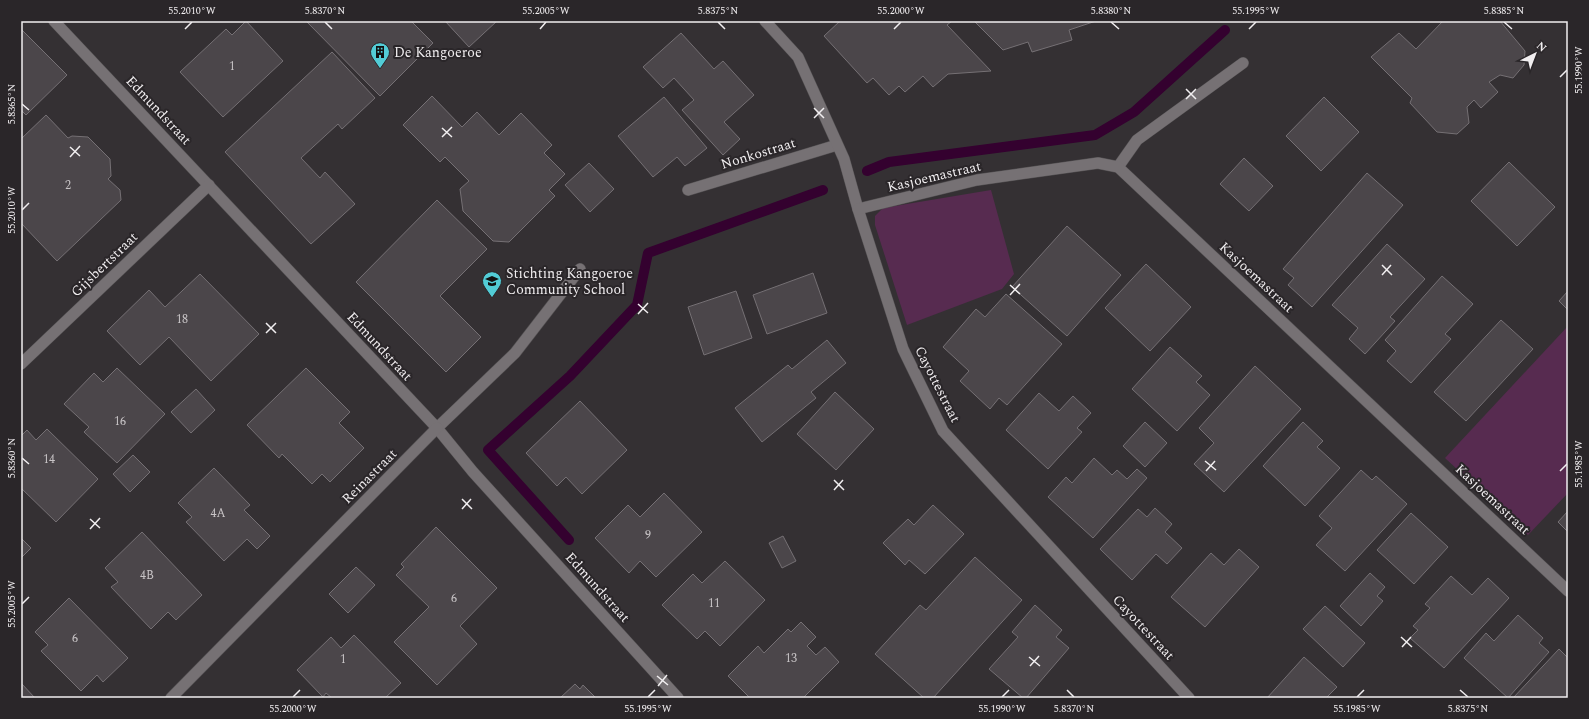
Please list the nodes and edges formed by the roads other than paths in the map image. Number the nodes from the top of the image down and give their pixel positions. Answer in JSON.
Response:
{"nodes":[{"id":1,"x":54,"y":21,"type":"edge"},
{"id":2,"x":766,"y":21,"type":"edge"},
{"id":3,"x":1243,"y":63,"type":"dead end"},
{"id":4,"x":837,"y":144,"type":"junction"},
{"id":5,"x":1118,"y":167,"type":"junction"},
{"id":6,"x":209,"y":185,"type":"junction"},
{"id":7,"x":688,"y":190,"type":"dead end"},
{"id":8,"x":858,"y":209,"type":"junction"},
{"id":9,"x":580,"y":269,"type":"dead end"},
{"id":10,"x":21,"y":364,"type":"edge"},
{"id":11,"x":437,"y":428,"type":"junction"},
{"id":12,"x":1568,"y":591,"type":"edge"},
{"id":13,"x":171,"y":698,"type":"edge"},
{"id":14,"x":678,"y":698,"type":"edge"},
{"id":15,"x":1189,"y":698,"type":"edge"}],
"edges":[{"from":1,"to":6,"type":"street","name":"Edmundstraat"},
{"from":2,"to":4,"type":"street","name":"Cayottestraat"},
{"from":3,"to":5,"type":"street"},
{"from":4,"to":7,"type":"street","name":"Nonkostraat"},
{"from":4,"to":8,"type":"street","name":"Cayottestraat"},
{"from":5,"to":8,"type":"street","name":"Kasjoemastraat"},
{"from":5,"to":12,"type":"street","name":"Kasjoemastraat"},
{"from":6,"to":10,"type":"street","name":"Gijsbertstraat"},
{"from":6,"to":11,"type":"street","name":"Edmundstraat"},
{"from":8,"to":15,"type":"street","name":"Cayottestraat"},
{"from":9,"to":11,"type":"street","name":"Reinastraat"},
{"from":11,"to":13,"type":"street","name":"Reinastraat"},
{"from":11,"to":14,"type":"street","name":"Edmundstraat"}]}
